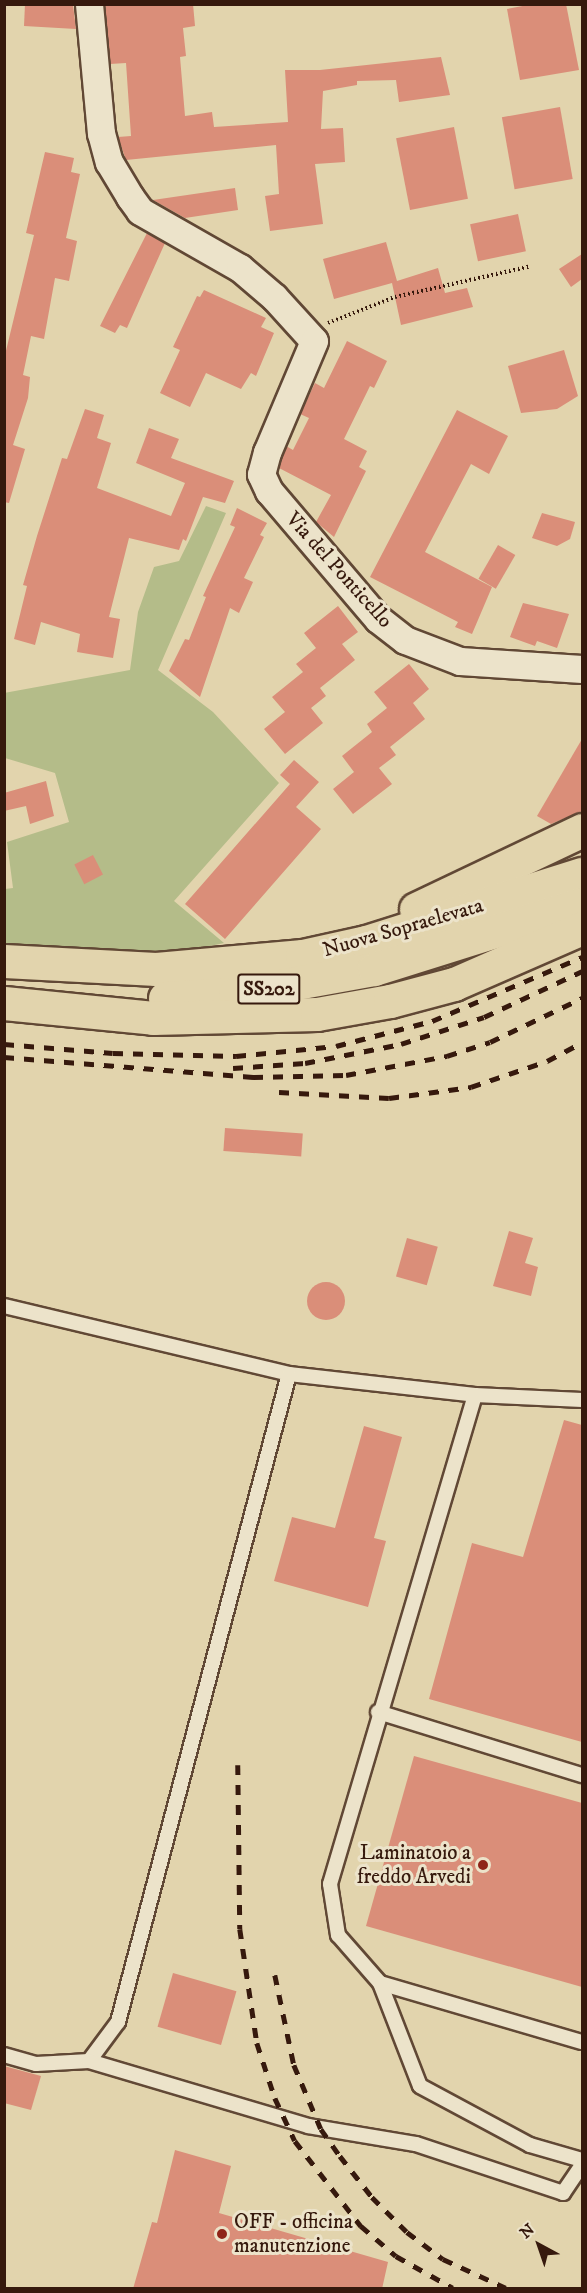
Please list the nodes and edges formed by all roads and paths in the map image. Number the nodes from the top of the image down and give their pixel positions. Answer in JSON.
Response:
{"nodes":[{"id":1,"x":89,"y":4,"type":"edge"},
{"id":2,"x":531,"y":266,"type":"dead end"},
{"id":3,"x":308,"y":332,"type":"junction"},
{"id":4,"x":582,"y":669,"type":"edge"},
{"id":5,"x":582,"y":830,"type":"edge"},
{"id":6,"x":582,"y":874,"type":"edge"},
{"id":7,"x":517,"y":895,"type":"junction"},
{"id":8,"x":582,"y":904,"type":"edge"},
{"id":9,"x":582,"y":928,"type":"edge"},
{"id":10,"x":4,"y":961,"type":"edge"},
{"id":11,"x":4,"y":991,"type":"edge"},
{"id":12,"x":4,"y":1003,"type":"edge"},
{"id":13,"x":4,"y":1306,"type":"edge"},
{"id":14,"x":289,"y":1374,"type":"junction"},
{"id":15,"x":475,"y":1395,"type":"junction"},
{"id":16,"x":582,"y":1400,"type":"edge"},
{"id":17,"x":378,"y":1712,"type":"junction"},
{"id":18,"x":582,"y":1775,"type":"edge"},
{"id":19,"x":381,"y":1983,"type":"junction"},
{"id":20,"x":582,"y":2042,"type":"edge"},
{"id":21,"x":4,"y":2055,"type":"edge"},
{"id":22,"x":89,"y":2061,"type":"junction"},
{"id":23,"x":582,"y":2162,"type":"edge"}],
"edges":[{"from":1,"to":3,"type":"street"},
{"from":2,"to":3,"type":"path"},
{"from":3,"to":4,"type":"street","name":"Via del Ponticello"},
{"from":5,"to":7,"type":"highway"},
{"from":6,"to":7,"type":"highway","name":"Nuova Sopraelevata","number":"SS202"},
{"from":7,"to":8,"type":"highway","name":"Nuova Sopraelevata","number":"SS202"},
{"from":7,"to":10,"type":"highway"},
{"from":7,"to":11,"type":"highway","name":"Nuova Sopraelevata","number":"SS202"},
{"from":9,"to":12,"type":"highway"},
{"from":13,"to":14,"type":"lane"},
{"from":14,"to":15,"type":"lane"},
{"from":14,"to":22,"type":"lane"},
{"from":15,"to":16,"type":"lane"},
{"from":15,"to":17,"type":"lane"},
{"from":17,"to":18,"type":"lane"},
{"from":17,"to":19,"type":"lane"},
{"from":19,"to":20,"type":"lane"},
{"from":19,"to":23,"type":"lane"},
{"from":21,"to":22,"type":"lane"},
{"from":22,"to":23,"type":"lane"}]}
